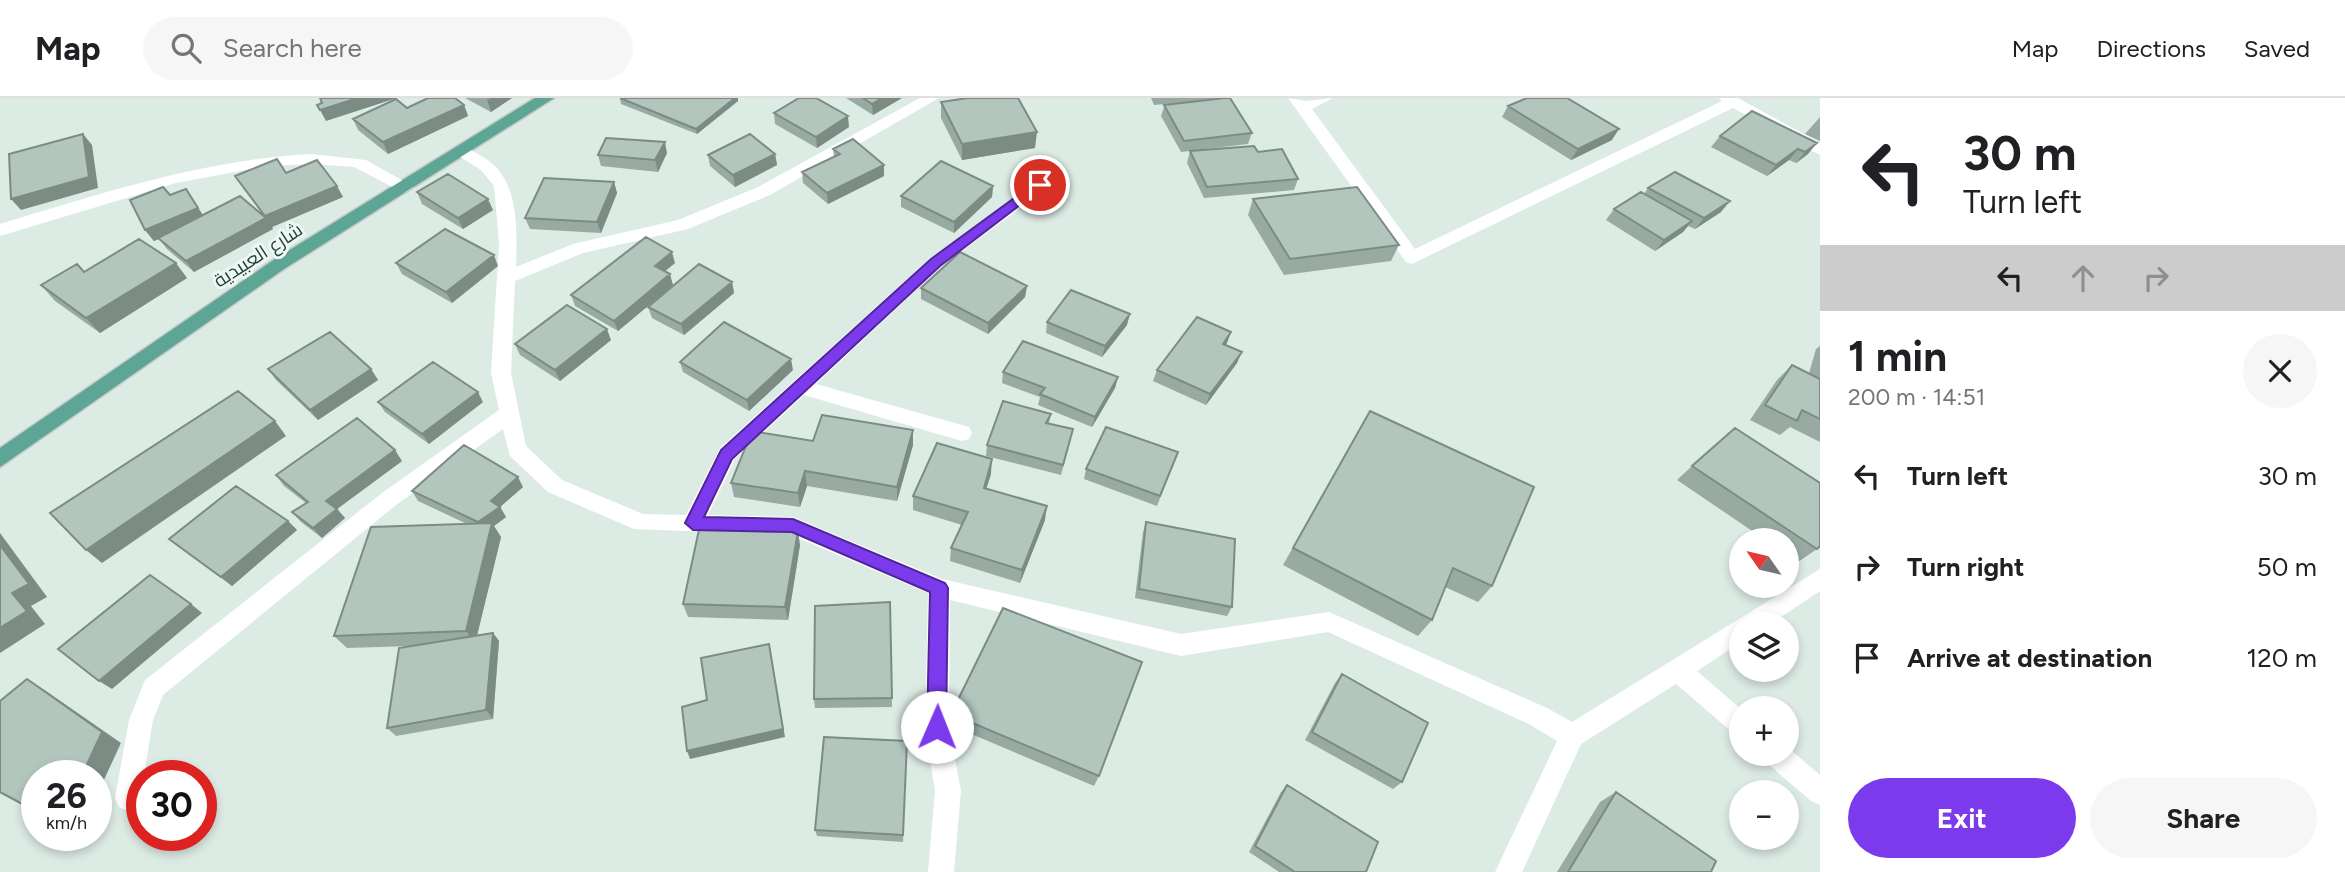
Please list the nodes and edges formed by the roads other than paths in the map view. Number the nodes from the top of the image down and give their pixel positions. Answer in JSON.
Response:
{"nodes":[{"id":1,"x":546,"y":98,"type":"edge"},
{"id":2,"x":931,"y":98,"type":"edge"},
{"id":3,"x":1325,"y":98,"type":"edge"},
{"id":4,"x":1730,"y":100,"type":"edge"},
{"id":5,"x":1299,"y":103,"type":"edge"},
{"id":6,"x":1820,"y":150,"type":"edge"},
{"id":7,"x":463,"y":152,"type":"junction"},
{"id":8,"x":1040,"y":185,"type":"dead end"},
{"id":9,"x":406,"y":187,"type":"junction"},
{"id":10,"x":0,"y":230,"type":"edge"},
{"id":11,"x":506,"y":278,"type":"junction"},
{"id":12,"x":801,"y":387,"type":"junction"},
{"id":13,"x":510,"y":412,"type":"junction"},
{"id":14,"x":962,"y":433,"type":"dead end"},
{"id":15,"x":0,"y":458,"type":"edge"},
{"id":16,"x":693,"y":523,"type":"junction"},
{"id":17,"x":1820,"y":579,"type":"edge"},
{"id":18,"x":939,"y":588,"type":"junction"},
{"id":19,"x":1770,"y":612,"type":"edge"},
{"id":20,"x":1729,"y":638,"type":"edge"},
{"id":21,"x":1678,"y":670,"type":"junction"},
{"id":22,"x":1729,"y":714,"type":"edge"},
{"id":23,"x":1572,"y":736,"type":"junction"},
{"id":24,"x":134,"y":760,"type":"edge"},
{"id":25,"x":1790,"y":766,"type":"edge"},
{"id":26,"x":1820,"y":792,"type":"edge"},
{"id":27,"x":941,"y":872,"type":"edge"},
{"id":28,"x":1508,"y":872,"type":"edge"}],
"edges":[{"from":1,"to":7,"type":"main road","name":"شارع العبيدية"},
{"from":2,"to":11,"type":"street"},
{"from":3,"to":5,"type":"street"},
{"from":4,"to":5,"type":"street"},
{"from":4,"to":6,"type":"street"},
{"from":7,"to":9,"type":"main road","name":"شارع العبيدية"},
{"from":7,"to":11,"type":"street"},
{"from":8,"to":12,"type":"street"},
{"from":9,"to":10,"type":"street"},
{"from":9,"to":15,"type":"main road","name":"شارع العبيدية"},
{"from":11,"to":13,"type":"street"},
{"from":12,"to":14,"type":"street"},
{"from":12,"to":16,"type":"street"},
{"from":13,"to":16,"type":"street"},
{"from":13,"to":24,"type":"street"},
{"from":16,"to":18,"type":"street"},
{"from":17,"to":19,"type":"street"},
{"from":18,"to":23,"type":"street"},
{"from":18,"to":27,"type":"street"},
{"from":20,"to":21,"type":"street"},
{"from":21,"to":22,"type":"street"},
{"from":21,"to":23,"type":"street"},
{"from":23,"to":28,"type":"street"},
{"from":25,"to":26,"type":"street"}]}
